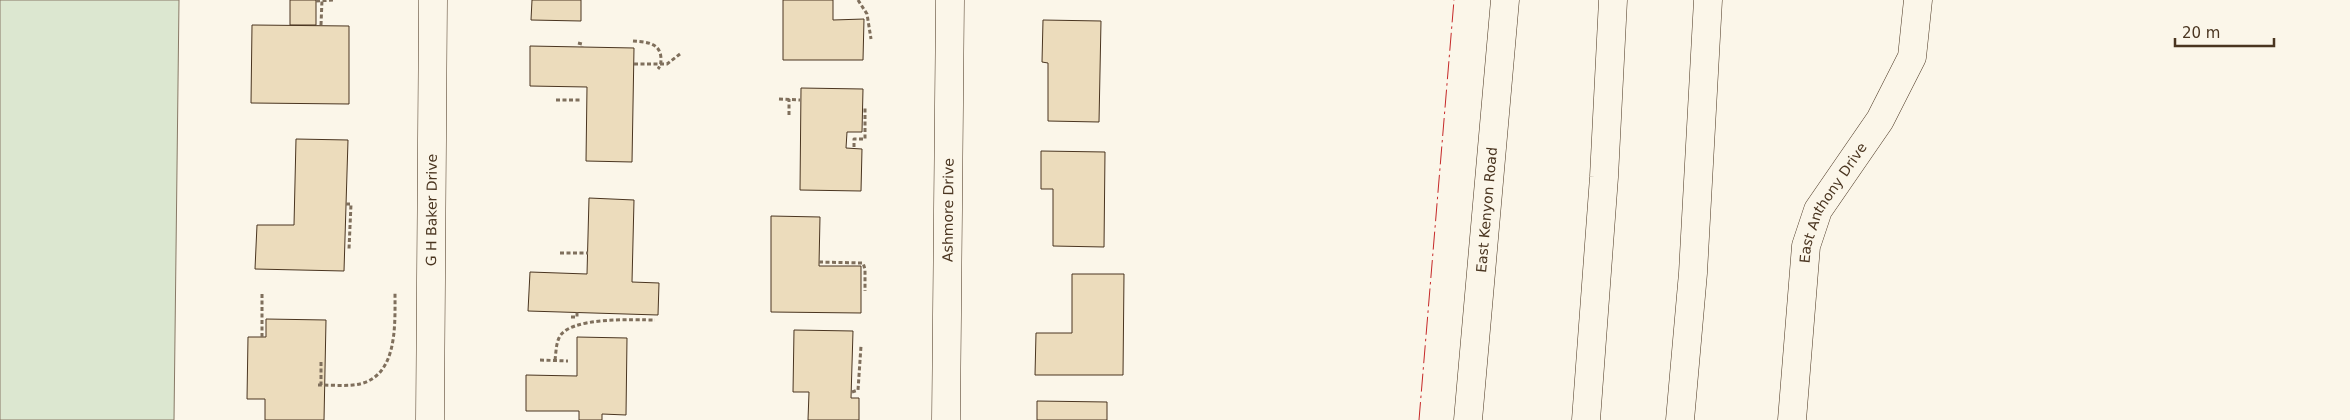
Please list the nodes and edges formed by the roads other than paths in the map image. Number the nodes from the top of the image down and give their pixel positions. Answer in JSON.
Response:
{"nodes":[{"id":1,"x":433,"y":0,"type":"edge"},
{"id":2,"x":950,"y":0,"type":"edge"},
{"id":3,"x":1505,"y":0,"type":"edge"},
{"id":4,"x":1613,"y":0,"type":"edge"},
{"id":5,"x":1708,"y":0,"type":"edge"},
{"id":6,"x":1918,"y":0,"type":"edge"},
{"id":7,"x":430,"y":420,"type":"edge"},
{"id":8,"x":946,"y":420,"type":"edge"},
{"id":9,"x":1468,"y":420,"type":"edge"},
{"id":10,"x":1586,"y":420,"type":"edge"},
{"id":11,"x":1680,"y":420,"type":"edge"},
{"id":12,"x":1792,"y":420,"type":"edge"}],
"edges":[{"from":1,"to":7,"type":"main road","name":"G H Baker Drive"},
{"from":2,"to":8,"type":"main road","name":"Ashmore Drive"},
{"from":3,"to":9,"type":"main road","name":"East Kenyon Road"},
{"from":4,"to":10,"type":"main road"},
{"from":5,"to":11,"type":"main road"},
{"from":6,"to":12,"type":"main road","name":"East Anthony Drive"}]}
